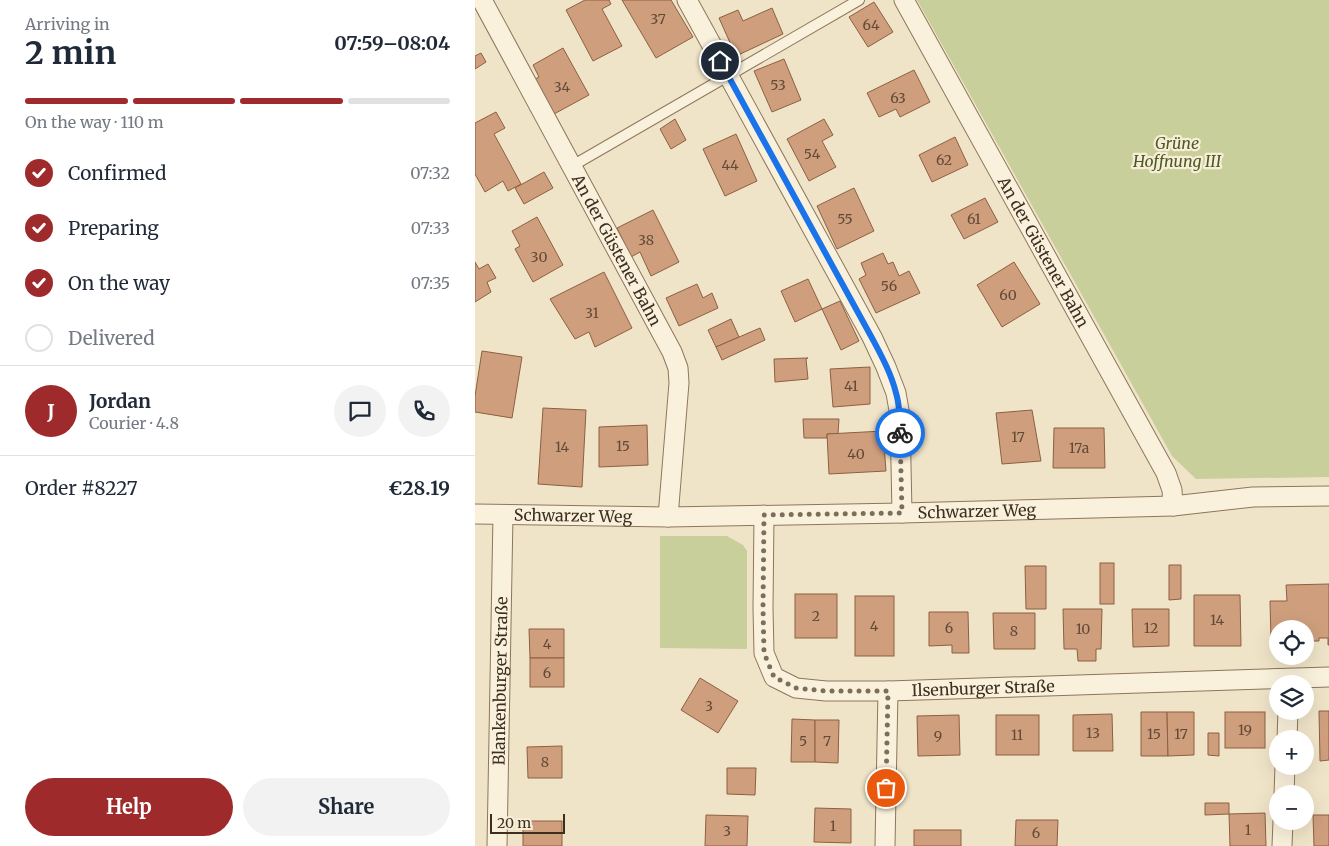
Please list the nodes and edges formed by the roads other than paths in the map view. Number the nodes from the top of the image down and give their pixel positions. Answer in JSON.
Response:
{"nodes":[{"id":1,"x":482,"y":0,"type":"edge"},
{"id":2,"x":687,"y":0,"type":"edge"},
{"id":3,"x":859,"y":0,"type":"edge"},
{"id":4,"x":904,"y":0,"type":"edge"},
{"id":5,"x":728,"y":76,"type":"junction"},
{"id":6,"x":572,"y":166,"type":"junction"},
{"id":7,"x":1329,"y":496,"type":"edge"},
{"id":8,"x":1173,"y":506,"type":"junction"},
{"id":9,"x":902,"y":513,"type":"junction"},
{"id":10,"x":475,"y":514,"type":"edge"},
{"id":11,"x":503,"y":515,"type":"junction"},
{"id":12,"x":764,"y":515,"type":"junction"},
{"id":13,"x":668,"y":517,"type":"junction"},
{"id":14,"x":1329,"y":676,"type":"edge"},
{"id":15,"x":1314,"y":678,"type":"edge"},
{"id":16,"x":1269,"y":681,"type":"edge"},
{"id":17,"x":888,"y":691,"type":"junction"},
{"id":18,"x":1283,"y":830,"type":"edge"},
{"id":19,"x":497,"y":846,"type":"edge"},
{"id":20,"x":885,"y":846,"type":"edge"},
{"id":21,"x":1282,"y":846,"type":"edge"}],
"edges":[{"from":1,"to":6,"type":"street","name":"An der Güstener Bahn"},
{"from":2,"to":5,"type":"street"},
{"from":3,"to":5,"type":"lane"},
{"from":4,"to":8,"type":"street","name":"An der Güstener Bahn"},
{"from":5,"to":6,"type":"lane"},
{"from":5,"to":9,"type":"street"},
{"from":6,"to":13,"type":"street","name":"An der Güstener Bahn"},
{"from":7,"to":8,"type":"street","name":"Schwarzer Weg"},
{"from":8,"to":9,"type":"street","name":"Schwarzer Weg"},
{"from":9,"to":12,"type":"street","name":"Schwarzer Weg"},
{"from":10,"to":11,"type":"street","name":"Schwarzer Weg"},
{"from":11,"to":13,"type":"street","name":"Schwarzer Weg"},
{"from":11,"to":19,"type":"street","name":"Blankenburger Straße"},
{"from":12,"to":13,"type":"street","name":"Schwarzer Weg"},
{"from":12,"to":17,"type":"street","name":"Ilsenburger Straße"},
{"from":14,"to":15,"type":"street","name":"Ilsenburger Straße"},
{"from":16,"to":17,"type":"street","name":"Ilsenburger Straße"},
{"from":17,"to":20,"type":"street"},
{"from":18,"to":21,"type":"street"}]}
